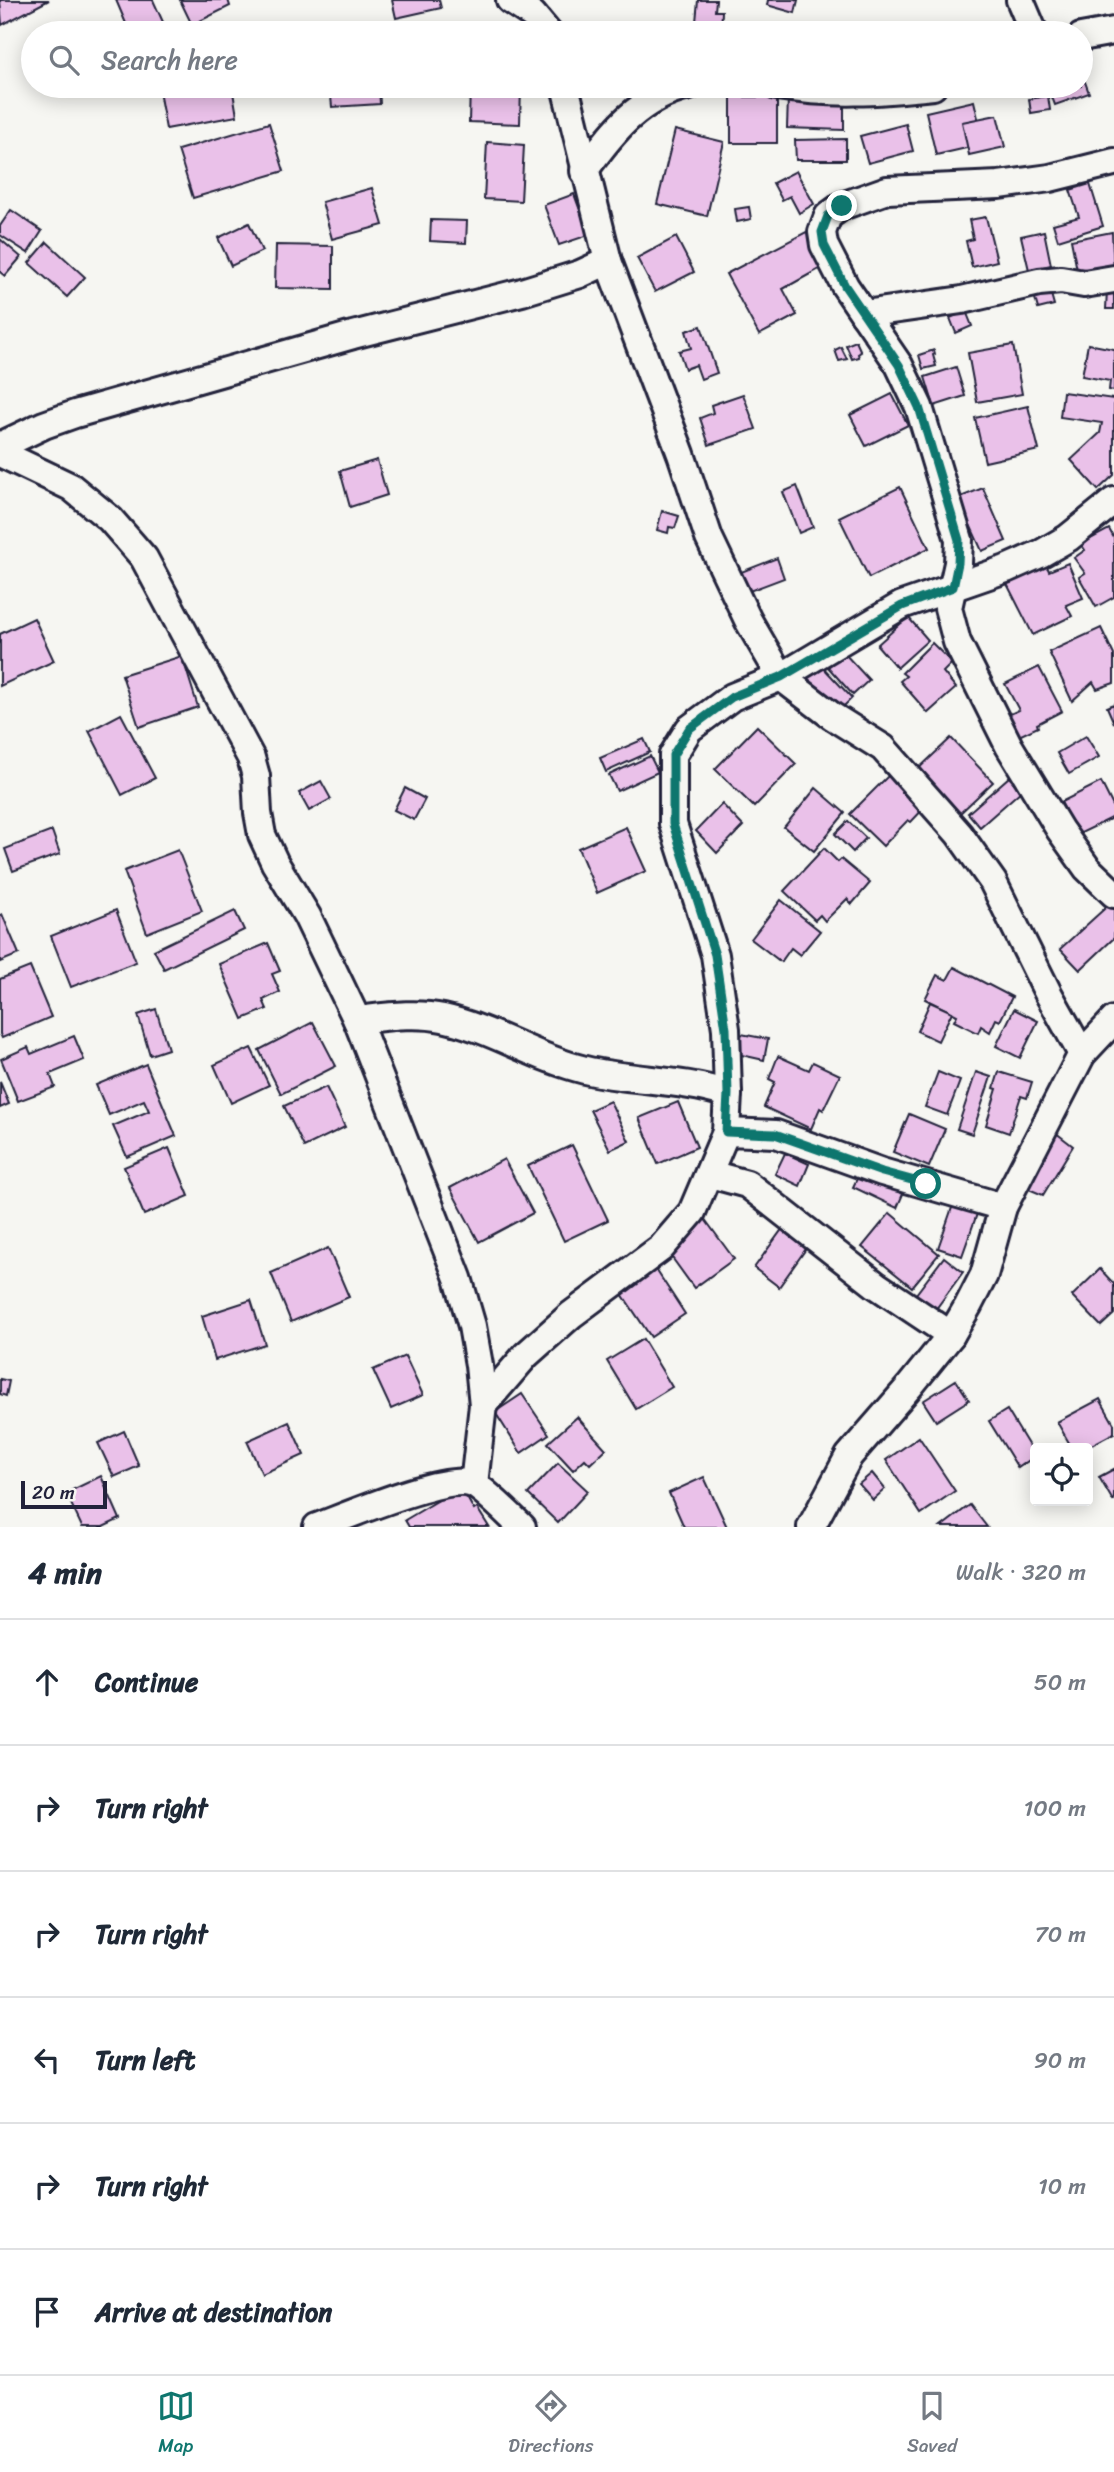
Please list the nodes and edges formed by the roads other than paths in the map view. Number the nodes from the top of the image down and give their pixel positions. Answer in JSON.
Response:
{"nodes":[{"id":1,"x":510,"y":0,"type":"edge"},
{"id":2,"x":1020,"y":0,"type":"edge"},
{"id":3,"x":538,"y":21,"type":"edge"},
{"id":4,"x":1029,"y":21,"type":"edge"},
{"id":5,"x":1114,"y":31,"type":"edge"},
{"id":6,"x":1093,"y":35,"type":"edge"},
{"id":7,"x":568,"y":98,"type":"edge"},
{"id":8,"x":657,"y":98,"type":"edge"},
{"id":9,"x":1114,"y":162,"type":"edge"},
{"id":10,"x":584,"y":171,"type":"junction"},
{"id":11,"x":608,"y":261,"type":"junction"},
{"id":12,"x":1114,"y":279,"type":"edge"},
{"id":13,"x":864,"y":314,"type":"junction"},
{"id":14,"x":0,"y":446,"type":"edge"},
{"id":15,"x":0,"y":453,"type":"edge"},
{"id":16,"x":1114,"y":501,"type":"edge"},
{"id":17,"x":953,"y":587,"type":"junction"},
{"id":18,"x":781,"y":677,"type":"junction"},
{"id":19,"x":1114,"y":894,"type":"edge"},
{"id":20,"x":357,"y":1020,"type":"junction"},
{"id":21,"x":1114,"y":1020,"type":"edge"},
{"id":22,"x":1082,"y":1054,"type":"junction"},
{"id":23,"x":728,"y":1094,"type":"junction"},
{"id":24,"x":726,"y":1132,"type":"junction"},
{"id":25,"x":710,"y":1174,"type":"junction"},
{"id":26,"x":1003,"y":1207,"type":"junction"},
{"id":27,"x":951,"y":1335,"type":"junction"},
{"id":28,"x":482,"y":1405,"type":"junction"},
{"id":29,"x":474,"y":1484,"type":"junction"},
{"id":30,"x":317,"y":1527,"type":"edge"},
{"id":31,"x":522,"y":1527,"type":"edge"},
{"id":32,"x":811,"y":1527,"type":"edge"}],
"edges":[{"from":1,"to":3,"type":"street"},
{"from":2,"to":4,"type":"street"},
{"from":5,"to":6,"type":"street"},
{"from":7,"to":10,"type":"street"},
{"from":8,"to":10,"type":"street"},
{"from":9,"to":13,"type":"street"},
{"from":10,"to":11,"type":"street"},
{"from":11,"to":14,"type":"street"},
{"from":11,"to":18,"type":"street"},
{"from":12,"to":13,"type":"street"},
{"from":13,"to":17,"type":"street"},
{"from":15,"to":20,"type":"street"},
{"from":16,"to":17,"type":"street"},
{"from":17,"to":18,"type":"street"},
{"from":17,"to":19,"type":"street"},
{"from":18,"to":22,"type":"street"},
{"from":18,"to":23,"type":"street"},
{"from":20,"to":23,"type":"street"},
{"from":20,"to":28,"type":"street"},
{"from":21,"to":22,"type":"street"},
{"from":22,"to":26,"type":"street"},
{"from":23,"to":24,"type":"street"},
{"from":24,"to":25,"type":"street"},
{"from":24,"to":26,"type":"street"},
{"from":25,"to":27,"type":"street"},
{"from":25,"to":28,"type":"street"},
{"from":26,"to":27,"type":"street"},
{"from":27,"to":32,"type":"street"},
{"from":28,"to":29,"type":"street"},
{"from":29,"to":30,"type":"street"},
{"from":29,"to":31,"type":"street"}]}
